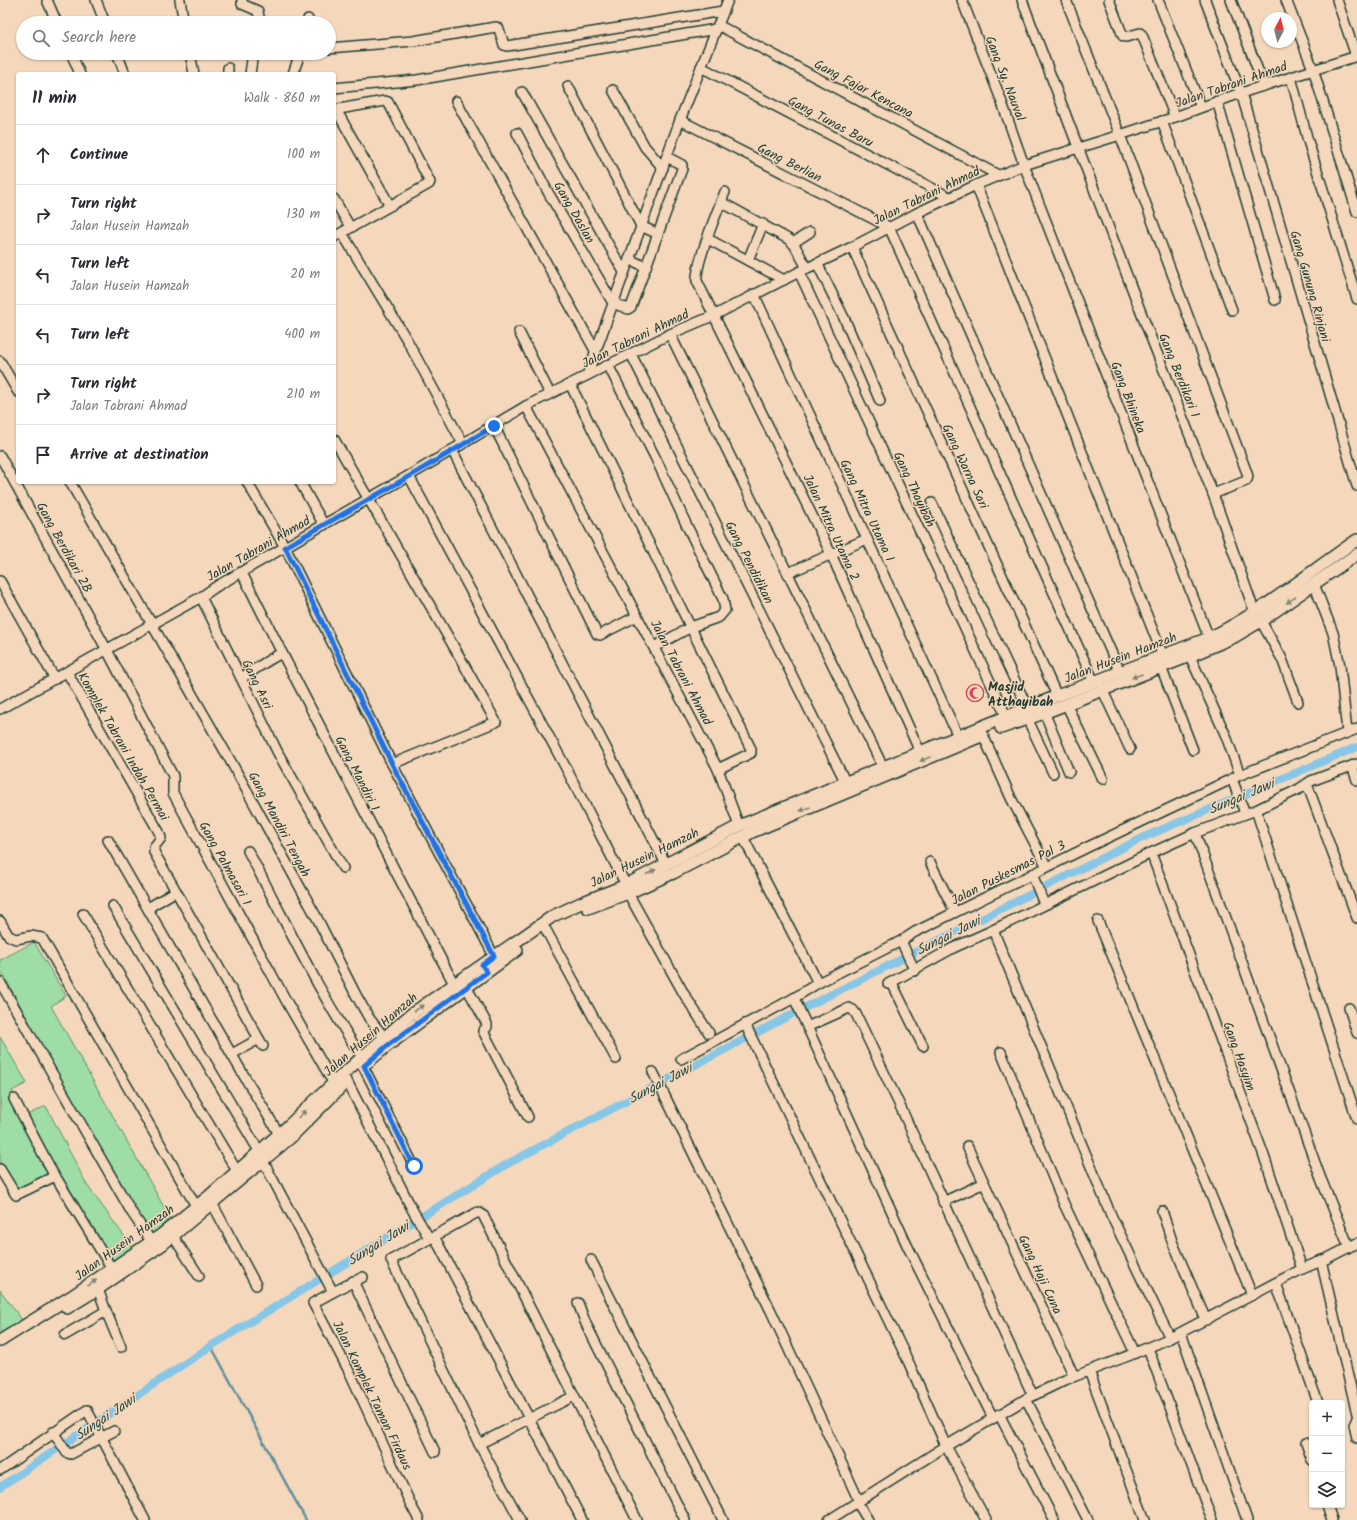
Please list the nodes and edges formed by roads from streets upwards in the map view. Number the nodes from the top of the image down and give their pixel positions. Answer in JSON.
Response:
{"nodes":[{"id":1,"x":47,"y":0,"type":"edge"},
{"id":2,"x":96,"y":0,"type":"edge"},
{"id":3,"x":180,"y":0,"type":"edge"},
{"id":4,"x":242,"y":0,"type":"edge"},
{"id":5,"x":728,"y":0,"type":"edge"},
{"id":6,"x":962,"y":0,"type":"edge"},
{"id":7,"x":1022,"y":0,"type":"edge"},
{"id":8,"x":1066,"y":0,"type":"edge"},
{"id":9,"x":1108,"y":0,"type":"edge"},
{"id":10,"x":1158,"y":0,"type":"edge"},
{"id":11,"x":1205,"y":0,"type":"edge"},
{"id":12,"x":1231,"y":0,"type":"edge"},
{"id":13,"x":1286,"y":0,"type":"edge"},
{"id":14,"x":1337,"y":0,"type":"edge"},
{"id":15,"x":723,"y":12,"type":"junction"},
{"id":16,"x":54,"y":16,"type":"edge"},
{"id":17,"x":102,"y":16,"type":"edge"},
{"id":18,"x":183,"y":16,"type":"edge"},
{"id":19,"x":259,"y":16,"type":"edge"},
{"id":20,"x":717,"y":27,"type":"junction"},
{"id":21,"x":336,"y":47,"type":"edge"},
{"id":22,"x":1357,"y":56,"type":"edge"},
{"id":23,"x":74,"y":60,"type":"edge"},
{"id":24,"x":120,"y":60,"type":"edge"},
{"id":25,"x":191,"y":60,"type":"edge"},
{"id":26,"x":252,"y":60,"type":"edge"},
{"id":27,"x":298,"y":60,"type":"edge"},
{"id":28,"x":701,"y":67,"type":"junction"},
{"id":29,"x":1313,"y":69,"type":"junction"},
{"id":30,"x":79,"y":72,"type":"edge"},
{"id":31,"x":124,"y":72,"type":"edge"},
{"id":32,"x":194,"y":72,"type":"edge"},
{"id":33,"x":250,"y":72,"type":"edge"},
{"id":34,"x":294,"y":72,"type":"edge"},
{"id":35,"x":1291,"y":77,"type":"junction"},
{"id":36,"x":568,"y":86,"type":"dead end"},
{"id":37,"x":1264,"y":86,"type":"junction"},
{"id":38,"x":336,"y":88,"type":"edge"},
{"id":39,"x":613,"y":90,"type":"dead end"},
{"id":40,"x":522,"y":92,"type":"dead end"},
{"id":41,"x":1241,"y":93,"type":"junction"},
{"id":42,"x":1217,"y":101,"type":"junction"},
{"id":43,"x":456,"y":102,"type":"dead end"},
{"id":44,"x":1201,"y":108,"type":"junction"},
{"id":45,"x":1176,"y":117,"type":"junction"},
{"id":46,"x":680,"y":120,"type":"junction"},
{"id":47,"x":1162,"y":121,"type":"junction"},
{"id":48,"x":516,"y":133,"type":"dead end"},
{"id":49,"x":1120,"y":136,"type":"junction"},
{"id":50,"x":1078,"y":148,"type":"junction"},
{"id":51,"x":667,"y":157,"type":"junction"},
{"id":52,"x":1024,"y":165,"type":"junction"},
{"id":53,"x":663,"y":168,"type":"junction"},
{"id":54,"x":998,"y":175,"type":"junction"},
{"id":55,"x":976,"y":185,"type":"junction"},
{"id":56,"x":725,"y":192,"type":"dead end"},
{"id":57,"x":950,"y":197,"type":"junction"},
{"id":58,"x":336,"y":202,"type":"edge"},
{"id":59,"x":721,"y":202,"type":"junction"},
{"id":60,"x":390,"y":206,"type":"junction"},
{"id":61,"x":1357,"y":212,"type":"edge"},
{"id":62,"x":917,"y":213,"type":"junction"},
{"id":63,"x":763,"y":224,"type":"junction"},
{"id":64,"x":641,"y":226,"type":"junction"},
{"id":65,"x":350,"y":227,"type":"junction"},
{"id":66,"x":889,"y":227,"type":"junction"},
{"id":67,"x":810,"y":232,"type":"dead end"},
{"id":68,"x":658,"y":234,"type":"junction"},
{"id":69,"x":338,"y":235,"type":"edge"},
{"id":70,"x":708,"y":239,"type":"junction"},
{"id":71,"x":793,"y":243,"type":"junction"},
{"id":72,"x":852,"y":247,"type":"junction"},
{"id":73,"x":629,"y":259,"type":"junction"},
{"id":74,"x":748,"y":260,"type":"junction"},
{"id":75,"x":817,"y":263,"type":"junction"},
{"id":76,"x":646,"y":267,"type":"junction"},
{"id":77,"x":803,"y":270,"type":"junction"},
{"id":78,"x":624,"y":272,"type":"junction"},
{"id":79,"x":784,"y":280,"type":"junction"},
{"id":80,"x":754,"y":294,"type":"junction"},
{"id":81,"x":1357,"y":299,"type":"edge"},
{"id":82,"x":1275,"y":300,"type":"dead end"},
{"id":83,"x":613,"y":303,"type":"junction"},
{"id":84,"x":1232,"y":310,"type":"dead end"},
{"id":85,"x":715,"y":315,"type":"junction"},
{"id":86,"x":519,"y":332,"type":"dead end"},
{"id":87,"x":670,"y":334,"type":"junction"},
{"id":88,"x":596,"y":352,"type":"junction"},
{"id":89,"x":631,"y":354,"type":"junction"},
{"id":90,"x":0,"y":361,"type":"edge"},
{"id":91,"x":608,"y":366,"type":"junction"},
{"id":92,"x":587,"y":375,"type":"junction"},
{"id":93,"x":570,"y":384,"type":"junction"},
{"id":94,"x":16,"y":389,"type":"edge"},
{"id":95,"x":550,"y":394,"type":"junction"},
{"id":96,"x":880,"y":401,"type":"dead end"},
{"id":97,"x":526,"y":406,"type":"junction"},
{"id":98,"x":494,"y":426,"type":"junction"},
{"id":99,"x":336,"y":442,"type":"edge"},
{"id":100,"x":463,"y":444,"type":"junction"},
{"id":101,"x":452,"y":450,"type":"junction"},
{"id":102,"x":0,"y":456,"type":"edge"},
{"id":103,"x":409,"y":476,"type":"junction"},
{"id":104,"x":71,"y":484,"type":"edge"},
{"id":105,"x":248,"y":484,"type":"edge"},
{"id":106,"x":301,"y":484,"type":"edge"},
{"id":107,"x":1357,"y":486,"type":"edge"},
{"id":108,"x":1213,"y":494,"type":"junction"},
{"id":109,"x":369,"y":498,"type":"junction"},
{"id":110,"x":932,"y":503,"type":"dead end"},
{"id":111,"x":324,"y":525,"type":"junction"},
{"id":112,"x":867,"y":539,"type":"junction"},
{"id":113,"x":1357,"y":540,"type":"edge"},
{"id":114,"x":285,"y":547,"type":"junction"},
{"id":115,"x":831,"y":554,"type":"junction"},
{"id":116,"x":1357,"y":554,"type":"edge"},
{"id":117,"x":242,"y":573,"type":"junction"},
{"id":118,"x":788,"y":573,"type":"junction"},
{"id":119,"x":0,"y":581,"type":"edge"},
{"id":120,"x":1314,"y":584,"type":"junction"},
{"id":121,"x":201,"y":597,"type":"junction"},
{"id":122,"x":637,"y":616,"type":"junction"},
{"id":123,"x":1258,"y":617,"type":"junction"},
{"id":124,"x":152,"y":624,"type":"junction"},
{"id":125,"x":691,"y":627,"type":"junction"},
{"id":126,"x":1209,"y":638,"type":"junction"},
{"id":127,"x":654,"y":647,"type":"junction"},
{"id":128,"x":107,"y":650,"type":"junction"},
{"id":129,"x":282,"y":653,"type":"junction"},
{"id":130,"x":1190,"y":656,"type":"junction"},
{"id":131,"x":1162,"y":661,"type":"junction"},
{"id":132,"x":67,"y":672,"type":"junction"},
{"id":133,"x":1120,"y":672,"type":"junction"},
{"id":134,"x":241,"y":678,"type":"junction"},
{"id":135,"x":55,"y":679,"type":"junction"},
{"id":136,"x":1098,"y":686,"type":"junction"},
{"id":137,"x":1057,"y":696,"type":"junction"},
{"id":138,"x":1298,"y":702,"type":"dead end"},
{"id":139,"x":1066,"y":704,"type":"junction"},
{"id":140,"x":0,"y":708,"type":"edge"},
{"id":141,"x":1042,"y":708,"type":"junction"},
{"id":142,"x":1028,"y":714,"type":"junction"},
{"id":143,"x":1007,"y":718,"type":"junction"},
{"id":144,"x":1357,"y":729,"type":"edge"},
{"id":145,"x":1347,"y":732,"type":"junction"},
{"id":146,"x":983,"y":735,"type":"junction"},
{"id":147,"x":958,"y":736,"type":"junction"},
{"id":148,"x":1130,"y":749,"type":"dead end"},
{"id":149,"x":1193,"y":750,"type":"dead end"},
{"id":150,"x":920,"y":752,"type":"junction"},
{"id":151,"x":392,"y":764,"type":"junction"},
{"id":152,"x":1354,"y":765,"type":"edge"},
{"id":153,"x":883,"y":767,"type":"junction"},
{"id":154,"x":718,"y":768,"type":"junction"},
{"id":155,"x":1069,"y":772,"type":"dead end"},
{"id":156,"x":1053,"y":773,"type":"dead end"},
{"id":157,"x":868,"y":778,"type":"junction"},
{"id":158,"x":1103,"y":779,"type":"dead end"},
{"id":159,"x":1235,"y":780,"type":"junction"},
{"id":160,"x":1357,"y":780,"type":"edge"},
{"id":161,"x":845,"y":782,"type":"junction"},
{"id":162,"x":1307,"y":784,"type":"junction"},
{"id":163,"x":1256,"y":810,"type":"junction"},
{"id":164,"x":1244,"y":811,"type":"junction"},
{"id":165,"x":739,"y":826,"type":"junction"},
{"id":166,"x":1196,"y":833,"type":"junction"},
{"id":167,"x":743,"y":837,"type":"junction"},
{"id":168,"x":108,"y":840,"type":"dead end"},
{"id":169,"x":248,"y":851,"type":"dead end"},
{"id":170,"x":1151,"y":853,"type":"junction"},
{"id":171,"x":930,"y":862,"type":"dead end"},
{"id":172,"x":666,"y":864,"type":"junction"},
{"id":173,"x":1047,"y":867,"type":"junction"},
{"id":174,"x":343,"y":868,"type":"dead end"},
{"id":175,"x":1033,"y":877,"type":"junction"},
{"id":176,"x":627,"y":889,"type":"junction"},
{"id":177,"x":176,"y":891,"type":"junction"},
{"id":178,"x":1043,"y":901,"type":"junction"},
{"id":179,"x":113,"y":906,"type":"dead end"},
{"id":180,"x":148,"y":908,"type":"junction"},
{"id":181,"x":956,"y":912,"type":"junction"},
{"id":182,"x":83,"y":914,"type":"dead end"},
{"id":183,"x":1357,"y":918,"type":"edge"},
{"id":184,"x":0,"y":921,"type":"edge"},
{"id":185,"x":1098,"y":921,"type":"dead end"},
{"id":186,"x":546,"y":930,"type":"junction"},
{"id":187,"x":993,"y":930,"type":"junction"},
{"id":188,"x":901,"y":941,"type":"junction"},
{"id":189,"x":494,"y":956,"type":"junction"},
{"id":190,"x":484,"y":968,"type":"junction"},
{"id":191,"x":914,"y":968,"type":"junction"},
{"id":192,"x":0,"y":982,"type":"edge"},
{"id":193,"x":818,"y":983,"type":"junction"},
{"id":194,"x":454,"y":984,"type":"junction"},
{"id":195,"x":467,"y":988,"type":"junction"},
{"id":196,"x":795,"y":1001,"type":"junction"},
{"id":197,"x":1349,"y":1008,"type":"dead end"},
{"id":198,"x":806,"y":1025,"type":"junction"},
{"id":199,"x":746,"y":1028,"type":"junction"},
{"id":200,"x":709,"y":1033,"type":"dead end"},
{"id":201,"x":1357,"y":1033,"type":"edge"},
{"id":202,"x":384,"y":1037,"type":"junction"},
{"id":203,"x":923,"y":1046,"type":"dead end"},
{"id":204,"x":1001,"y":1052,"type":"dead end"},
{"id":205,"x":232,"y":1054,"type":"junction"},
{"id":206,"x":616,"y":1059,"type":"dead end"},
{"id":207,"x":681,"y":1059,"type":"dead end"},
{"id":208,"x":362,"y":1062,"type":"junction"},
{"id":209,"x":655,"y":1076,"type":"dead end"},
{"id":210,"x":347,"y":1081,"type":"junction"},
{"id":211,"x":334,"y":1084,"type":"junction"},
{"id":212,"x":14,"y":1099,"type":"dead end"},
{"id":213,"x":528,"y":1117,"type":"dead end"},
{"id":214,"x":1357,"y":1118,"type":"edge"},
{"id":215,"x":287,"y":1132,"type":"junction"},
{"id":216,"x":967,"y":1146,"type":"dead end"},
{"id":217,"x":261,"y":1156,"type":"junction"},
{"id":218,"x":414,"y":1166,"type":"dead end"},
{"id":219,"x":0,"y":1170,"type":"edge"},
{"id":220,"x":237,"y":1171,"type":"junction"},
{"id":221,"x":55,"y":1178,"type":"junction"},
{"id":222,"x":984,"y":1183,"type":"junction"},
{"id":223,"x":943,"y":1202,"type":"junction"},
{"id":224,"x":212,"y":1203,"type":"junction"},
{"id":225,"x":196,"y":1206,"type":"junction"},
{"id":226,"x":1162,"y":1211,"type":"dead end"},
{"id":227,"x":173,"y":1236,"type":"junction"},
{"id":228,"x":432,"y":1237,"type":"junction"},
{"id":229,"x":151,"y":1241,"type":"junction"},
{"id":230,"x":1353,"y":1245,"type":"edge"},
{"id":231,"x":591,"y":1260,"type":"dead end"},
{"id":232,"x":1321,"y":1260,"type":"junction"},
{"id":233,"x":1302,"y":1269,"type":"junction"},
{"id":234,"x":114,"y":1273,"type":"junction"},
{"id":235,"x":199,"y":1276,"type":"dead end"},
{"id":236,"x":363,"y":1276,"type":"dead end"},
{"id":237,"x":353,"y":1281,"type":"junction"},
{"id":238,"x":1276,"y":1283,"type":"junction"},
{"id":239,"x":256,"y":1285,"type":"dead end"},
{"id":240,"x":331,"y":1288,"type":"junction"},
{"id":241,"x":98,"y":1289,"type":"junction"},
{"id":242,"x":1252,"y":1295,"type":"junction"},
{"id":243,"x":578,"y":1303,"type":"dead end"},
{"id":244,"x":106,"y":1311,"type":"junction"},
{"id":245,"x":1206,"y":1320,"type":"junction"},
{"id":246,"x":1181,"y":1333,"type":"junction"},
{"id":247,"x":65,"y":1335,"type":"dead end"},
{"id":248,"x":1170,"y":1338,"type":"junction"},
{"id":249,"x":0,"y":1341,"type":"edge"},
{"id":250,"x":121,"y":1347,"type":"dead end"},
{"id":251,"x":1148,"y":1348,"type":"junction"},
{"id":252,"x":0,"y":1350,"type":"edge"},
{"id":253,"x":1135,"y":1353,"type":"junction"},
{"id":254,"x":1089,"y":1370,"type":"junction"},
{"id":255,"x":1074,"y":1376,"type":"junction"},
{"id":256,"x":574,"y":1396,"type":"junction"},
{"id":257,"x":1029,"y":1397,"type":"junction"},
{"id":258,"x":1317,"y":1400,"type":"edge"},
{"id":259,"x":1357,"y":1414,"type":"edge"},
{"id":260,"x":996,"y":1416,"type":"junction"},
{"id":261,"x":1357,"y":1418,"type":"edge"},
{"id":262,"x":531,"y":1419,"type":"junction"},
{"id":263,"x":114,"y":1431,"type":"dead end"},
{"id":264,"x":55,"y":1434,"type":"junction"},
{"id":265,"x":103,"y":1438,"type":"junction"},
{"id":266,"x":1357,"y":1438,"type":"edge"},
{"id":267,"x":1306,"y":1443,"type":"dead end"},
{"id":268,"x":480,"y":1444,"type":"junction"},
{"id":269,"x":946,"y":1446,"type":"junction"},
{"id":270,"x":435,"y":1452,"type":"dead end"},
{"id":271,"x":1309,"y":1452,"type":"edge"},
{"id":272,"x":0,"y":1470,"type":"edge"},
{"id":273,"x":858,"y":1501,"type":"junction"},
{"id":274,"x":1328,"y":1508,"type":"edge"},
{"id":275,"x":146,"y":1520,"type":"edge"},
{"id":276,"x":419,"y":1520,"type":"edge"},
{"id":277,"x":520,"y":1520,"type":"edge"},
{"id":278,"x":582,"y":1520,"type":"edge"},
{"id":279,"x":637,"y":1520,"type":"edge"},
{"id":280,"x":685,"y":1520,"type":"edge"},
{"id":281,"x":723,"y":1520,"type":"edge"},
{"id":282,"x":829,"y":1520,"type":"edge"},
{"id":283,"x":868,"y":1520,"type":"edge"},
{"id":284,"x":986,"y":1520,"type":"edge"},
{"id":285,"x":1054,"y":1520,"type":"edge"},
{"id":286,"x":1088,"y":1520,"type":"edge"},
{"id":287,"x":1145,"y":1520,"type":"edge"},
{"id":288,"x":1212,"y":1520,"type":"edge"},
{"id":289,"x":1247,"y":1520,"type":"edge"},
{"id":290,"x":1332,"y":1520,"type":"edge"}],
"edges":[{"from":1,"to":16,"type":"street"},
{"from":2,"to":17,"type":"street"},
{"from":3,"to":18,"type":"street"},
{"from":4,"to":19,"type":"street"},
{"from":5,"to":15,"type":"street"},
{"from":6,"to":52,"type":"street","name":"Gang Sy. Nauval"},
{"from":7,"to":50,"type":"street","name":"Gang Berdikari 1"},
{"from":8,"to":49,"type":"street"},
{"from":9,"to":45,"type":"street"},
{"from":10,"to":44,"type":"street"},
{"from":11,"to":41,"type":"street","name":"Gang Gunung Rinjani"},
{"from":12,"to":37,"type":"street"},
{"from":13,"to":29,"type":"street"},
{"from":14,"to":22,"type":"street"},
{"from":15,"to":20,"type":"street"},
{"from":15,"to":21,"type":"street"},
{"from":20,"to":28,"type":"street"},
{"from":20,"to":38,"type":"street"},
{"from":20,"to":54,"type":"street","name":"Gang Fajar Kencana"},
{"from":22,"to":29,"type":"street","name":"Jalan Tabrani Ahmad"},
{"from":23,"to":30,"type":"street"},
{"from":24,"to":31,"type":"street"},
{"from":25,"to":32,"type":"street"},
{"from":26,"to":33,"type":"street"},
{"from":27,"to":34,"type":"street"},
{"from":28,"to":46,"type":"street"},
{"from":28,"to":57,"type":"street","name":"Gang Tunas Baru"},
{"from":29,"to":35,"type":"street","name":"Jalan Tabrani Ahmad"},
{"from":29,"to":61,"type":"street"},
{"from":35,"to":37,"type":"street","name":"Jalan Tabrani Ahmad"},
{"from":35,"to":81,"type":"street"},
{"from":36,"to":64,"type":"street"},
{"from":37,"to":41,"type":"street","name":"Jalan Tabrani Ahmad"},
{"from":39,"to":53,"type":"street"},
{"from":40,"to":78,"type":"street"},
{"from":41,"to":42,"type":"street","name":"Jalan Tabrani Ahmad"},
{"from":41,"to":107,"type":"street","name":"Gang Gunung Rinjani"},
{"from":42,"to":44,"type":"street","name":"Jalan Tabrani Ahmad"},
{"from":42,"to":82,"type":"street"},
{"from":43,"to":88,"type":"street"},
{"from":44,"to":45,"type":"street","name":"Jalan Tabrani Ahmad"},
{"from":45,"to":47,"type":"street","name":"Jalan Tabrani Ahmad"},
{"from":46,"to":51,"type":"street"},
{"from":46,"to":66,"type":"street","name":"Gang Berlian"},
{"from":47,"to":49,"type":"street","name":"Jalan Tabrani Ahmad"},
{"from":47,"to":84,"type":"street"},
{"from":48,"to":83,"type":"street","name":"Gang Daslan"},
{"from":49,"to":50,"type":"street","name":"Jalan Tabrani Ahmad"},
{"from":49,"to":108,"type":"street"},
{"from":50,"to":52,"type":"street","name":"Jalan Tabrani Ahmad"},
{"from":50,"to":108,"type":"street","name":"Gang Berdikari 1"},
{"from":51,"to":53,"type":"street"},
{"from":51,"to":68,"type":"street"},
{"from":52,"to":54,"type":"street","name":"Jalan Tabrani Ahmad"},
{"from":52,"to":126,"type":"street","name":"Gang Bhineka"},
{"from":53,"to":64,"type":"street"},
{"from":54,"to":55,"type":"street","name":"Jalan Tabrani Ahmad"},
{"from":55,"to":57,"type":"street","name":"Jalan Tabrani Ahmad"},
{"from":55,"to":131,"type":"street"},
{"from":56,"to":59,"type":"street","name":"Jalan Mitra Utama 2"},
{"from":57,"to":62,"type":"street","name":"Jalan Tabrani Ahmad"},
{"from":58,"to":65,"type":"street"},
{"from":59,"to":63,"type":"street"},
{"from":59,"to":70,"type":"street","name":"Jalan Mitra Utama 2"},
{"from":60,"to":60,"type":"street"},
{"from":60,"to":65,"type":"street"},
{"from":62,"to":66,"type":"street","name":"Jalan Tabrani Ahmad"},
{"from":62,"to":133,"type":"street"},
{"from":63,"to":71,"type":"street"},
{"from":63,"to":74,"type":"street"},
{"from":64,"to":68,"type":"street"},
{"from":64,"to":73,"type":"street"},
{"from":65,"to":69,"type":"street"},
{"from":66,"to":72,"type":"street","name":"Jalan Tabrani Ahmad"},
{"from":66,"to":136,"type":"street"},
{"from":67,"to":71,"type":"street"},
{"from":68,"to":76,"type":"street"},
{"from":69,"to":100,"type":"street"},
{"from":70,"to":74,"type":"street"},
{"from":70,"to":85,"type":"street","name":"Jalan Mitra Utama 2"},
{"from":71,"to":77,"type":"street","name":"Gang Thayibah"},
{"from":72,"to":75,"type":"street","name":"Jalan Tabrani Ahmad"},
{"from":72,"to":137,"type":"street","name":"Gang Warna Sari"},
{"from":73,"to":76,"type":"street"},
{"from":73,"to":78,"type":"street"},
{"from":74,"to":79,"type":"street"},
{"from":75,"to":77,"type":"street","name":"Jalan Tabrani Ahmad"},
{"from":75,"to":96,"type":"street"},
{"from":76,"to":83,"type":"street"},
{"from":77,"to":79,"type":"street","name":"Jalan Tabrani Ahmad"},
{"from":77,"to":143,"type":"street","name":"Gang Thayibah"},
{"from":78,"to":83,"type":"street"},
{"from":79,"to":80,"type":"street","name":"Jalan Tabrani Ahmad"},
{"from":80,"to":85,"type":"street","name":"Jalan Tabrani Ahmad"},
{"from":80,"to":112,"type":"street","name":"Gang Mitra Utama 1"},
{"from":83,"to":88,"type":"street"},
{"from":85,"to":87,"type":"street","name":"Jalan Tabrani Ahmad"},
{"from":85,"to":115,"type":"street","name":"Jalan Mitra Utama 2"},
{"from":86,"to":95,"type":"street"},
{"from":87,"to":89,"type":"street","name":"Jalan Tabrani Ahmad"},
{"from":87,"to":118,"type":"street"},
{"from":88,"to":92,"type":"street"},
{"from":89,"to":91,"type":"street","name":"Jalan Tabrani Ahmad"},
{"from":89,"to":161,"type":"street","name":"Gang Pendidikan"},
{"from":90,"to":94,"type":"street"},
{"from":91,"to":92,"type":"street","name":"Jalan Tabrani Ahmad"},
{"from":91,"to":125,"type":"street"},
{"from":92,"to":93,"type":"street","name":"Jalan Tabrani Ahmad"},
{"from":93,"to":95,"type":"street","name":"Jalan Tabrani Ahmad"},
{"from":93,"to":125,"type":"street"},
{"from":95,"to":97,"type":"street","name":"Jalan Tabrani Ahmad"},
{"from":97,"to":98,"type":"street","name":"Jalan Tabrani Ahmad"},
{"from":97,"to":122,"type":"street","name":"Jalan Tabrani Ahmad"},
{"from":98,"to":100,"type":"street","name":"Jalan Tabrani Ahmad"},
{"from":98,"to":122,"type":"street"},
{"from":99,"to":109,"type":"street"},
{"from":100,"to":101,"type":"street","name":"Jalan Tabrani Ahmad"},
{"from":101,"to":103,"type":"street","name":"Jalan Tabrani Ahmad"},
{"from":101,"to":172,"type":"street"},
{"from":102,"to":128,"type":"street","name":"Gang Berdikari 2B"},
{"from":103,"to":109,"type":"street","name":"Jalan Tabrani Ahmad"},
{"from":103,"to":176,"type":"street"},
{"from":104,"to":124,"type":"street","name":"Gang Mandiri Tengah"},
{"from":105,"to":114,"type":"street"},
{"from":106,"to":111,"type":"street"},
{"from":108,"to":123,"type":"street","name":"Gang Berdikari 1"},
{"from":109,"to":111,"type":"street","name":"Jalan Tabrani Ahmad"},
{"from":109,"to":151,"type":"street"},
{"from":110,"to":142,"type":"street"},
{"from":111,"to":114,"type":"street","name":"Jalan Tabrani Ahmad"},
{"from":112,"to":115,"type":"street"},
{"from":112,"to":147,"type":"street","name":"Gang Mitra Utama 1"},
{"from":113,"to":123,"type":"street","name":"Jalan Husein Hamzah"},
{"from":114,"to":117,"type":"street","name":"Jalan Tabrani Ahmad"},
{"from":114,"to":151,"type":"street"},
{"from":115,"to":118,"type":"street"},
{"from":115,"to":150,"type":"street","name":"Jalan Mitra Utama 2"},
{"from":116,"to":120,"type":"street","name":"Jalan Husein Hamzah"},
{"from":117,"to":121,"type":"street","name":"Jalan Tabrani Ahmad"},
{"from":117,"to":129,"type":"street","name":"Gang Mandiri 1"},
{"from":118,"to":153,"type":"street"},
{"from":119,"to":135,"type":"street"},
{"from":120,"to":123,"type":"street","name":"Jalan Husein Hamzah","one_way":true},
{"from":120,"to":145,"type":"street"},
{"from":121,"to":124,"type":"street","name":"Jalan Tabrani Ahmad"},
{"from":121,"to":134,"type":"street","name":"Gang Asri"},
{"from":122,"to":127,"type":"street","name":"Jalan Tabrani Ahmad"},
{"from":123,"to":126,"type":"street","name":"Jalan Husein Hamzah"},
{"from":123,"to":130,"type":"street","name":"Jalan Husein Hamzah"},
{"from":123,"to":138,"type":"street","name":"Gang Berdikari 1"},
{"from":124,"to":128,"type":"street","name":"Jalan Tabrani Ahmad"},
{"from":124,"to":202,"type":"street","name":"Gang Mandiri Tengah"},
{"from":125,"to":127,"type":"street"},
{"from":125,"to":154,"type":"street"},
{"from":126,"to":131,"type":"street","name":"Jalan Husein Hamzah"},
{"from":127,"to":154,"type":"street","name":"Jalan Tabrani Ahmad"},
{"from":128,"to":132,"type":"street","name":"Jalan Tabrani Ahmad"},
{"from":128,"to":211,"type":"street","name":"Gang Palmasari I"},
{"from":129,"to":134,"type":"street"},
{"from":129,"to":194,"type":"street","name":"Gang Mandiri 1"},
{"from":130,"to":131,"type":"street","name":"Jalan Husein Hamzah"},
{"from":130,"to":159,"type":"street"},
{"from":131,"to":133,"type":"street","name":"Jalan Husein Hamzah"},
{"from":131,"to":136,"type":"street","name":"Jalan Husein Hamzah","one_way":true},
{"from":131,"to":149,"type":"street"},
{"from":132,"to":135,"type":"street","name":"Jalan Tabrani Ahmad"},
{"from":132,"to":177,"type":"street","name":"Komplek Tabrani Indah Permai"},
{"from":133,"to":136,"type":"street","name":"Jalan Husein Hamzah"},
{"from":134,"to":174,"type":"street","name":"Gang Asri"},
{"from":135,"to":140,"type":"street","name":"Jalan Tabrani Ahmad"},
{"from":136,"to":137,"type":"street","name":"Jalan Husein Hamzah"},
{"from":136,"to":139,"type":"street","name":"Jalan Husein Hamzah"},
{"from":136,"to":148,"type":"street"},
{"from":137,"to":141,"type":"street","name":"Jalan Husein Hamzah"},
{"from":139,"to":141,"type":"street","name":"Jalan Husein Hamzah"},
{"from":139,"to":158,"type":"street"},
{"from":141,"to":142,"type":"street","name":"Jalan Husein Hamzah"},
{"from":141,"to":155,"type":"street"},
{"from":142,"to":143,"type":"street","name":"Jalan Husein Hamzah"},
{"from":142,"to":146,"type":"street","name":"Jalan Husein Hamzah"},
{"from":142,"to":156,"type":"street"},
{"from":143,"to":147,"type":"street","name":"Jalan Husein Hamzah"},
{"from":144,"to":145,"type":"street","name":"Jalan Puskesmas Pal 3"},
{"from":145,"to":159,"type":"street","name":"Jalan Puskesmas Pal 3"},
{"from":146,"to":157,"type":"street","name":"Jalan Husein Hamzah","one_way":true},
{"from":146,"to":173,"type":"street"},
{"from":147,"to":150,"type":"street","name":"Jalan Husein Hamzah"},
{"from":150,"to":153,"type":"street","name":"Jalan Husein Hamzah"},
{"from":151,"to":189,"type":"street"},
{"from":152,"to":160,"type":"street"},
{"from":152,"to":162,"type":"street"},
{"from":153,"to":157,"type":"street","name":"Jalan Husein Hamzah"},
{"from":154,"to":165,"type":"street","name":"Jalan Tabrani Ahmad"},
{"from":157,"to":161,"type":"street","name":"Jalan Husein Hamzah"},
{"from":157,"to":167,"type":"street","name":"Jalan Husein Hamzah","one_way":true},
{"from":159,"to":164,"type":"street"},
{"from":159,"to":173,"type":"street","name":"Jalan Puskesmas Pal 3"},
{"from":161,"to":165,"type":"street","name":"Jalan Husein Hamzah"},
{"from":162,"to":163,"type":"street"},
{"from":162,"to":183,"type":"street"},
{"from":163,"to":164,"type":"street"},
{"from":163,"to":214,"type":"street"},
{"from":164,"to":166,"type":"street"},
{"from":165,"to":172,"type":"street","name":"Jalan Husein Hamzah"},
{"from":166,"to":170,"type":"street"},
{"from":166,"to":230,"type":"street"},
{"from":167,"to":176,"type":"street","name":"Jalan Husein Hamzah"},
{"from":167,"to":193,"type":"street"},
{"from":168,"to":180,"type":"street"},
{"from":169,"to":208,"type":"street"},
{"from":170,"to":178,"type":"street"},
{"from":170,"to":233,"type":"street","name":"Gang Hasyim"},
{"from":171,"to":181,"type":"street"},
{"from":176,"to":172,"type":"street","name":"Jalan Husein Hamzah","one_way":true},
{"from":173,"to":175,"type":"street","name":"Jalan Puskesmas Pal 3"},
{"from":175,"to":178,"type":"street"},
{"from":175,"to":181,"type":"street","name":"Jalan Puskesmas Pal 3"},
{"from":176,"to":186,"type":"street","name":"Jalan Husein Hamzah"},
{"from":176,"to":189,"type":"street","name":"Jalan Husein Hamzah"},
{"from":176,"to":200,"type":"street"},
{"from":177,"to":180,"type":"street"},
{"from":177,"to":205,"type":"street"},
{"from":178,"to":187,"type":"street"},
{"from":179,"to":217,"type":"street"},
{"from":180,"to":205,"type":"street"},
{"from":181,"to":188,"type":"street","name":"Jalan Puskesmas Pal 3"},
{"from":182,"to":220,"type":"street"},
{"from":184,"to":225,"type":"street"},
{"from":185,"to":242,"type":"street"},
{"from":186,"to":190,"type":"street","name":"Jalan Husein Hamzah"},
{"from":186,"to":206,"type":"street"},
{"from":187,"to":191,"type":"street"},
{"from":187,"to":248,"type":"street"},
{"from":188,"to":191,"type":"street"},
{"from":188,"to":193,"type":"street","name":"Jalan Puskesmas Pal 3"},
{"from":189,"to":190,"type":"street","name":"Jalan Husein Hamzah"},
{"from":190,"to":194,"type":"street","name":"Jalan Husein Hamzah"},
{"from":190,"to":195,"type":"street","name":"Jalan Husein Hamzah"},
{"from":191,"to":203,"type":"street"},
{"from":192,"to":229,"type":"street"},
{"from":193,"to":196,"type":"street","name":"Jalan Puskesmas Pal 3"},
{"from":202,"to":194,"type":"street","name":"Jalan Husein Hamzah","one_way":true},
{"from":195,"to":208,"type":"street","name":"Jalan Husein Hamzah"},
{"from":195,"to":213,"type":"street"},
{"from":196,"to":198,"type":"street"},
{"from":196,"to":199,"type":"street","name":"Jalan Puskesmas Pal 3"},
{"from":197,"to":201,"type":"street"},
{"from":198,"to":223,"type":"street"},
{"from":198,"to":260,"type":"street"},
{"from":199,"to":207,"type":"street","name":"Jalan Puskesmas Pal 3"},
{"from":199,"to":269,"type":"street"},
{"from":202,"to":208,"type":"street","name":"Jalan Husein Hamzah"},
{"from":204,"to":253,"type":"street"},
{"from":205,"to":215,"type":"street"},
{"from":208,"to":210,"type":"street","name":"Jalan Husein Hamzah"},
{"from":208,"to":211,"type":"street","name":"Jalan Husein Hamzah"},
{"from":208,"to":218,"type":"street"},
{"from":209,"to":273,"type":"street"},
{"from":210,"to":215,"type":"street","name":"Jalan Husein Hamzah"},
{"from":210,"to":228,"type":"street"},
{"from":215,"to":211,"type":"street","name":"Jalan Husein Hamzah","one_way":true},
{"from":212,"to":221,"type":"street"},
{"from":215,"to":217,"type":"street","name":"Jalan Husein Hamzah"},
{"from":216,"to":222,"type":"street","name":"Gang Haji Cuna"},
{"from":217,"to":220,"type":"street","name":"Jalan Husein Hamzah"},
{"from":217,"to":224,"type":"street","name":"Jalan Husein Hamzah"},
{"from":217,"to":240,"type":"street"},
{"from":219,"to":221,"type":"street"},
{"from":220,"to":225,"type":"street","name":"Jalan Husein Hamzah"},
{"from":221,"to":234,"type":"street"},
{"from":222,"to":223,"type":"street"},
{"from":222,"to":255,"type":"street","name":"Gang Haji Cuna"},
{"from":223,"to":257,"type":"street"},
{"from":224,"to":227,"type":"street","name":"Jalan Husein Hamzah"},
{"from":224,"to":239,"type":"street"},
{"from":225,"to":229,"type":"street","name":"Jalan Husein Hamzah"},
{"from":226,"to":245,"type":"street"},
{"from":227,"to":234,"type":"street","name":"Jalan Husein Hamzah"},
{"from":227,"to":235,"type":"street"},
{"from":228,"to":256,"type":"street"},
{"from":228,"to":262,"type":"street"},
{"from":228,"to":268,"type":"street"},
{"from":229,"to":234,"type":"street","name":"Jalan Husein Hamzah"},
{"from":230,"to":232,"type":"street"},
{"from":231,"to":281,"type":"street"},
{"from":232,"to":233,"type":"street"},
{"from":232,"to":259,"type":"street"},
{"from":233,"to":238,"type":"street"},
{"from":234,"to":241,"type":"street","name":"Jalan Husein Hamzah"},
{"from":249,"to":234,"type":"street","name":"Jalan Husein Hamzah","one_way":true},
{"from":236,"to":237,"type":"street"},
{"from":237,"to":240,"type":"street"},
{"from":237,"to":270,"type":"street"},
{"from":238,"to":242,"type":"street"},
{"from":238,"to":258,"type":"street"},
{"from":240,"to":276,"type":"street","name":"Jalan Komplek Taman Firdaus"},
{"from":241,"to":244,"type":"street"},
{"from":241,"to":252,"type":"street","name":"Jalan Husein Hamzah"},
{"from":242,"to":245,"type":"street"},
{"from":243,"to":280,"type":"street"},
{"from":244,"to":247,"type":"street"},
{"from":244,"to":250,"type":"street"},
{"from":245,"to":246,"type":"street"},
{"from":246,"to":248,"type":"street"},
{"from":246,"to":289,"type":"street"},
{"from":248,"to":251,"type":"street"},
{"from":251,"to":253,"type":"street"},
{"from":251,"to":288,"type":"street"},
{"from":253,"to":254,"type":"street"},
{"from":254,"to":255,"type":"street"},
{"from":254,"to":287,"type":"street"},
{"from":255,"to":257,"type":"street"},
{"from":256,"to":262,"type":"street"},
{"from":256,"to":279,"type":"street"},
{"from":257,"to":260,"type":"street"},
{"from":257,"to":286,"type":"street"},
{"from":260,"to":269,"type":"street"},
{"from":260,"to":285,"type":"street"},
{"from":261,"to":266,"type":"street"},
{"from":262,"to":268,"type":"street"},
{"from":262,"to":278,"type":"street"},
{"from":263,"to":265,"type":"street"},
{"from":264,"to":265,"type":"street"},
{"from":264,"to":265,"type":"street"},
{"from":264,"to":272,"type":"street"},
{"from":265,"to":275,"type":"street"},
{"from":267,"to":271,"type":"street"},
{"from":268,"to":277,"type":"street"},
{"from":269,"to":273,"type":"street"},
{"from":269,"to":284,"type":"street"},
{"from":273,"to":282,"type":"street"},
{"from":273,"to":283,"type":"street"},
{"from":274,"to":290,"type":"street"}]}
